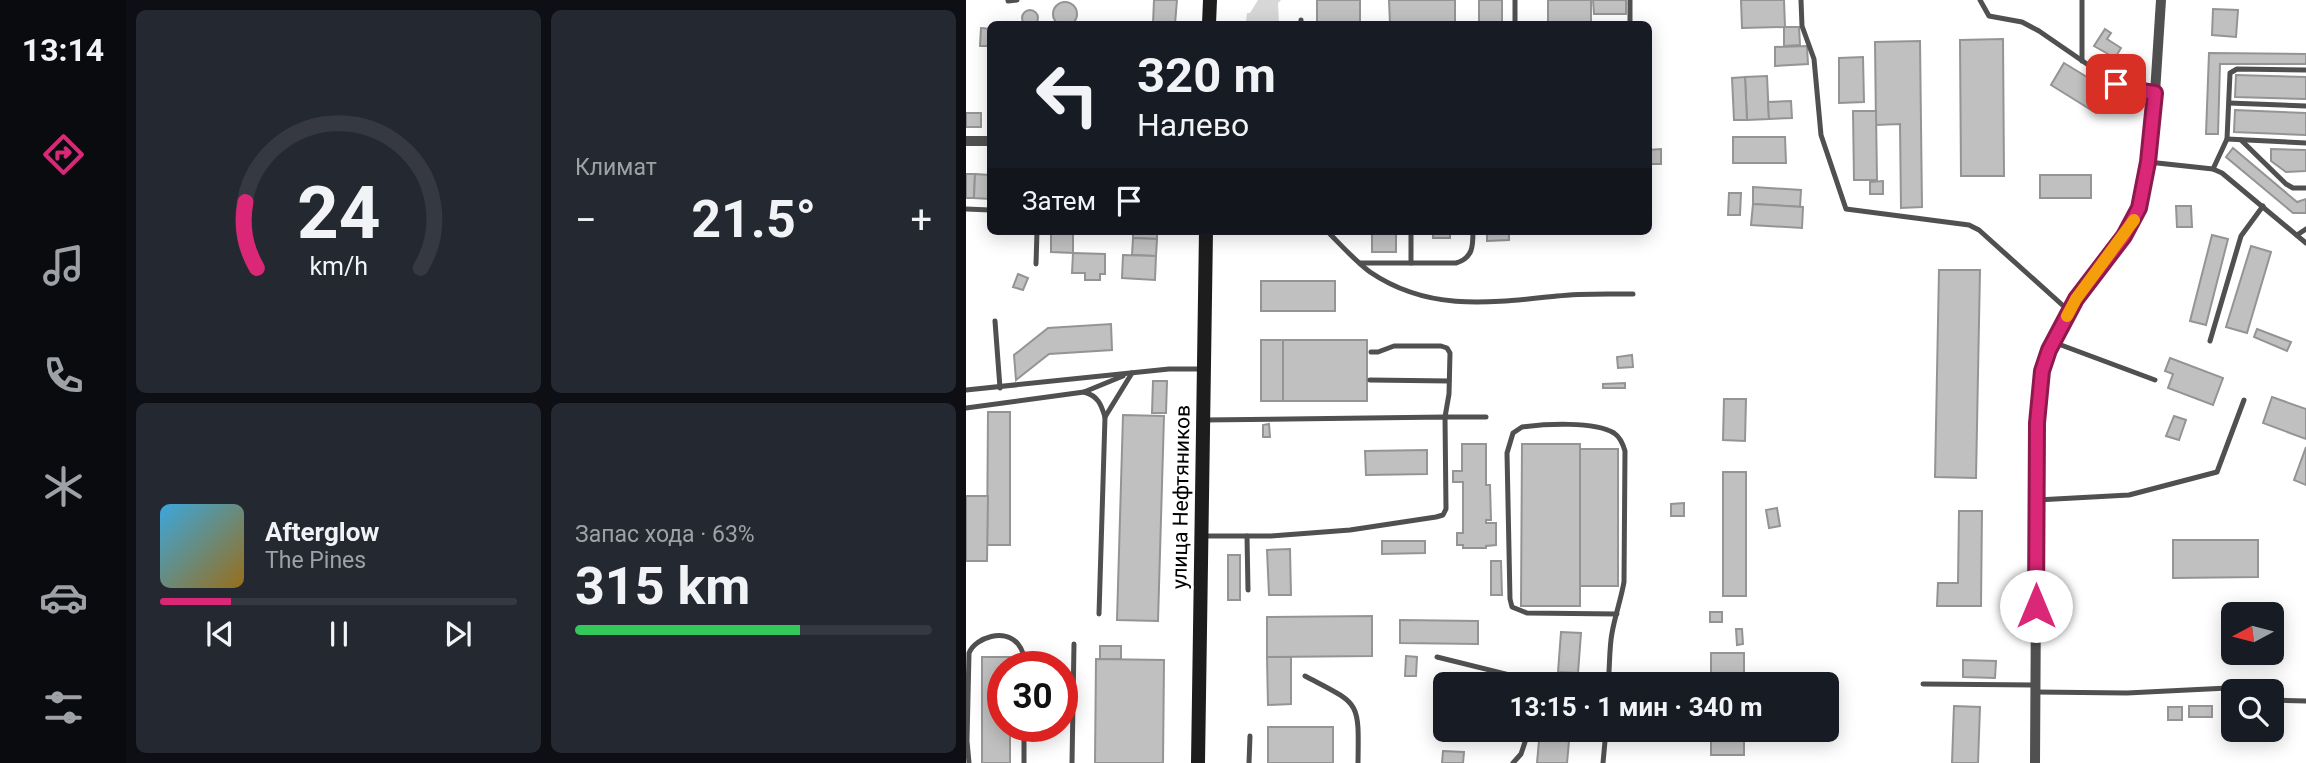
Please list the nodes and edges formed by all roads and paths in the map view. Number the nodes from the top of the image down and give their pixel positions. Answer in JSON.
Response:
{"nodes":[{"id":1,"x":1017,"y":0,"type":"edge"},
{"id":2,"x":1210,"y":0,"type":"edge"},
{"id":3,"x":1515,"y":0,"type":"edge"},
{"id":4,"x":1630,"y":0,"type":"edge"},
{"id":5,"x":1801,"y":0,"type":"edge"},
{"id":6,"x":1980,"y":0,"type":"edge"},
{"id":7,"x":2082,"y":0,"type":"edge"},
{"id":8,"x":2161,"y":0,"type":"edge"},
{"id":9,"x":1008,"y":1,"type":"edge"},
{"id":10,"x":1209,"y":21,"type":"edge"},
{"id":11,"x":1515,"y":21,"type":"edge"},
{"id":12,"x":1630,"y":21,"type":"edge"},
{"id":13,"x":2082,"y":61,"type":"junction"},
{"id":14,"x":2306,"y":70,"type":"edge"},
{"id":15,"x":2155,"y":93,"type":"junction"},
{"id":16,"x":2229,"y":103,"type":"junction"},
{"id":17,"x":2306,"y":106,"type":"edge"},
{"id":18,"x":2227,"y":139,"type":"junction"},
{"id":19,"x":2241,"y":140,"type":"junction"},
{"id":20,"x":966,"y":141,"type":"edge"},
{"id":21,"x":987,"y":141,"type":"edge"},
{"id":22,"x":2306,"y":143,"type":"edge"},
{"id":23,"x":2148,"y":162,"type":"junction"},
{"id":24,"x":2213,"y":169,"type":"junction"},
{"id":25,"x":2306,"y":188,"type":"edge"},
{"id":26,"x":2263,"y":206,"type":"junction"},
{"id":27,"x":966,"y":209,"type":"edge"},
{"id":28,"x":987,"y":210,"type":"edge"},
{"id":29,"x":2306,"y":229,"type":"edge"},
{"id":30,"x":1037,"y":235,"type":"edge"},
{"id":31,"x":1206,"y":235,"type":"edge"},
{"id":32,"x":1331,"y":235,"type":"edge"},
{"id":33,"x":1411,"y":235,"type":"edge"},
{"id":34,"x":1473,"y":235,"type":"edge"},
{"id":35,"x":2297,"y":235,"type":"junction"},
{"id":36,"x":2306,"y":243,"type":"edge"},
{"id":37,"x":1359,"y":263,"type":"junction"},
{"id":38,"x":1411,"y":263,"type":"junction"},
{"id":39,"x":1035,"y":264,"type":"dead end"},
{"id":40,"x":1633,"y":294,"type":"dead end"},
{"id":41,"x":2069,"y":311,"type":"junction"},
{"id":42,"x":995,"y":321,"type":"dead end"},
{"id":43,"x":2210,"y":341,"type":"dead end"},
{"id":44,"x":2053,"y":342,"type":"junction"},
{"id":45,"x":1371,"y":352,"type":"dead end"},
{"id":46,"x":1204,"y":369,"type":"junction"},
{"id":47,"x":1132,"y":373,"type":"junction"},
{"id":48,"x":1370,"y":380,"type":"dead end"},
{"id":49,"x":2155,"y":380,"type":"dead end"},
{"id":50,"x":1449,"y":381,"type":"junction"},
{"id":51,"x":1000,"y":388,"type":"junction"},
{"id":52,"x":966,"y":390,"type":"edge"},
{"id":53,"x":1084,"y":391,"type":"junction"},
{"id":54,"x":2244,"y":401,"type":"dead end"},
{"id":55,"x":966,"y":408,"type":"edge"},
{"id":56,"x":1105,"y":417,"type":"junction"},
{"id":57,"x":1445,"y":417,"type":"junction"},
{"id":58,"x":1486,"y":417,"type":"dead end"},
{"id":59,"x":1204,"y":420,"type":"junction"},
{"id":60,"x":2037,"y":500,"type":"junction"},
{"id":61,"x":1202,"y":536,"type":"junction"},
{"id":62,"x":1247,"y":536,"type":"junction"},
{"id":63,"x":1248,"y":590,"type":"dead end"},
{"id":64,"x":1099,"y":614,"type":"dead end"},
{"id":65,"x":1617,"y":614,"type":"junction"},
{"id":66,"x":1074,"y":644,"type":"dead end"},
{"id":67,"x":1022,"y":651,"type":"edge"},
{"id":68,"x":1437,"y":657,"type":"dead end"},
{"id":69,"x":1495,"y":672,"type":"edge"},
{"id":70,"x":1609,"y":672,"type":"edge"},
{"id":71,"x":1305,"y":677,"type":"dead end"},
{"id":72,"x":1923,"y":684,"type":"dead end"},
{"id":73,"x":2036,"y":688,"type":"junction"},
{"id":74,"x":2221,"y":689,"type":"edge"},
{"id":75,"x":2284,"y":700,"type":"edge"},
{"id":76,"x":2306,"y":701,"type":"edge"},
{"id":77,"x":1250,"y":736,"type":"dead end"},
{"id":78,"x":1024,"y":742,"type":"edge"},
{"id":79,"x":1525,"y":742,"type":"edge"},
{"id":80,"x":1605,"y":742,"type":"edge"},
{"id":81,"x":969,"y":763,"type":"edge"},
{"id":82,"x":1024,"y":763,"type":"edge"},
{"id":83,"x":1072,"y":763,"type":"edge"},
{"id":84,"x":1198,"y":763,"type":"edge"},
{"id":85,"x":1249,"y":763,"type":"edge"},
{"id":86,"x":1357,"y":763,"type":"edge"},
{"id":87,"x":1513,"y":763,"type":"edge"},
{"id":88,"x":1604,"y":763,"type":"edge"},
{"id":89,"x":2035,"y":763,"type":"edge"}],
"edges":[{"from":1,"to":9,"type":"lane"},
{"from":2,"to":10,"type":"street"},
{"from":3,"to":11,"type":"lane"},
{"from":4,"to":12,"type":"lane"},
{"from":5,"to":41,"type":"lane"},
{"from":6,"to":13,"type":"lane"},
{"from":7,"to":13,"type":"lane"},
{"from":8,"to":15,"type":"street"},
{"from":13,"to":15,"type":"lane"},
{"from":14,"to":16,"type":"lane"},
{"from":15,"to":23,"type":"street"},
{"from":16,"to":17,"type":"lane"},
{"from":16,"to":18,"type":"lane"},
{"from":18,"to":19,"type":"lane"},
{"from":18,"to":24,"type":"lane"},
{"from":19,"to":22,"type":"lane"},
{"from":19,"to":25,"type":"lane"},
{"from":20,"to":21,"type":"street"},
{"from":23,"to":24,"type":"lane"},
{"from":23,"to":41,"type":"street"},
{"from":24,"to":26,"type":"lane"},
{"from":26,"to":35,"type":"lane"},
{"from":26,"to":43,"type":"lane"},
{"from":27,"to":28,"type":"lane"},
{"from":29,"to":35,"type":"lane"},
{"from":30,"to":39,"type":"lane"},
{"from":31,"to":46,"type":"street","name":"улица Нефтяников"},
{"from":32,"to":37,"type":"lane"},
{"from":33,"to":38,"type":"lane"},
{"from":34,"to":38,"type":"lane"},
{"from":35,"to":36,"type":"lane"},
{"from":37,"to":38,"type":"lane"},
{"from":37,"to":40,"type":"lane"},
{"from":41,"to":44,"type":"street"},
{"from":42,"to":51,"type":"lane"},
{"from":44,"to":49,"type":"lane"},
{"from":44,"to":60,"type":"street"},
{"from":45,"to":50,"type":"lane"},
{"from":46,"to":47,"type":"lane"},
{"from":46,"to":59,"type":"street","name":"улица Нефтяников"},
{"from":47,"to":51,"type":"lane"},
{"from":47,"to":53,"type":"lane"},
{"from":47,"to":56,"type":"lane"},
{"from":48,"to":50,"type":"lane"},
{"from":50,"to":57,"type":"lane"},
{"from":51,"to":52,"type":"lane"},
{"from":53,"to":55,"type":"lane"},
{"from":53,"to":56,"type":"lane"},
{"from":54,"to":60,"type":"lane"},
{"from":56,"to":64,"type":"lane"},
{"from":57,"to":58,"type":"lane"},
{"from":57,"to":59,"type":"lane"},
{"from":57,"to":62,"type":"lane"},
{"from":59,"to":61,"type":"street","name":"улица Нефтяников"},
{"from":60,"to":73,"type":"street"},
{"from":61,"to":62,"type":"lane"},
{"from":61,"to":84,"type":"street","name":"улица Нефтяников"},
{"from":62,"to":63,"type":"lane"},
{"from":65,"to":65,"type":"lane"},
{"from":65,"to":70,"type":"lane"},
{"from":66,"to":83,"type":"lane"},
{"from":67,"to":81,"type":"lane"},
{"from":68,"to":69,"type":"lane"},
{"from":71,"to":86,"type":"lane"},
{"from":72,"to":73,"type":"lane"},
{"from":73,"to":74,"type":"lane"},
{"from":73,"to":89,"type":"street"},
{"from":75,"to":76,"type":"lane"},
{"from":77,"to":85,"type":"lane"},
{"from":78,"to":82,"type":"lane"},
{"from":79,"to":87,"type":"lane"},
{"from":80,"to":88,"type":"lane"}]}
